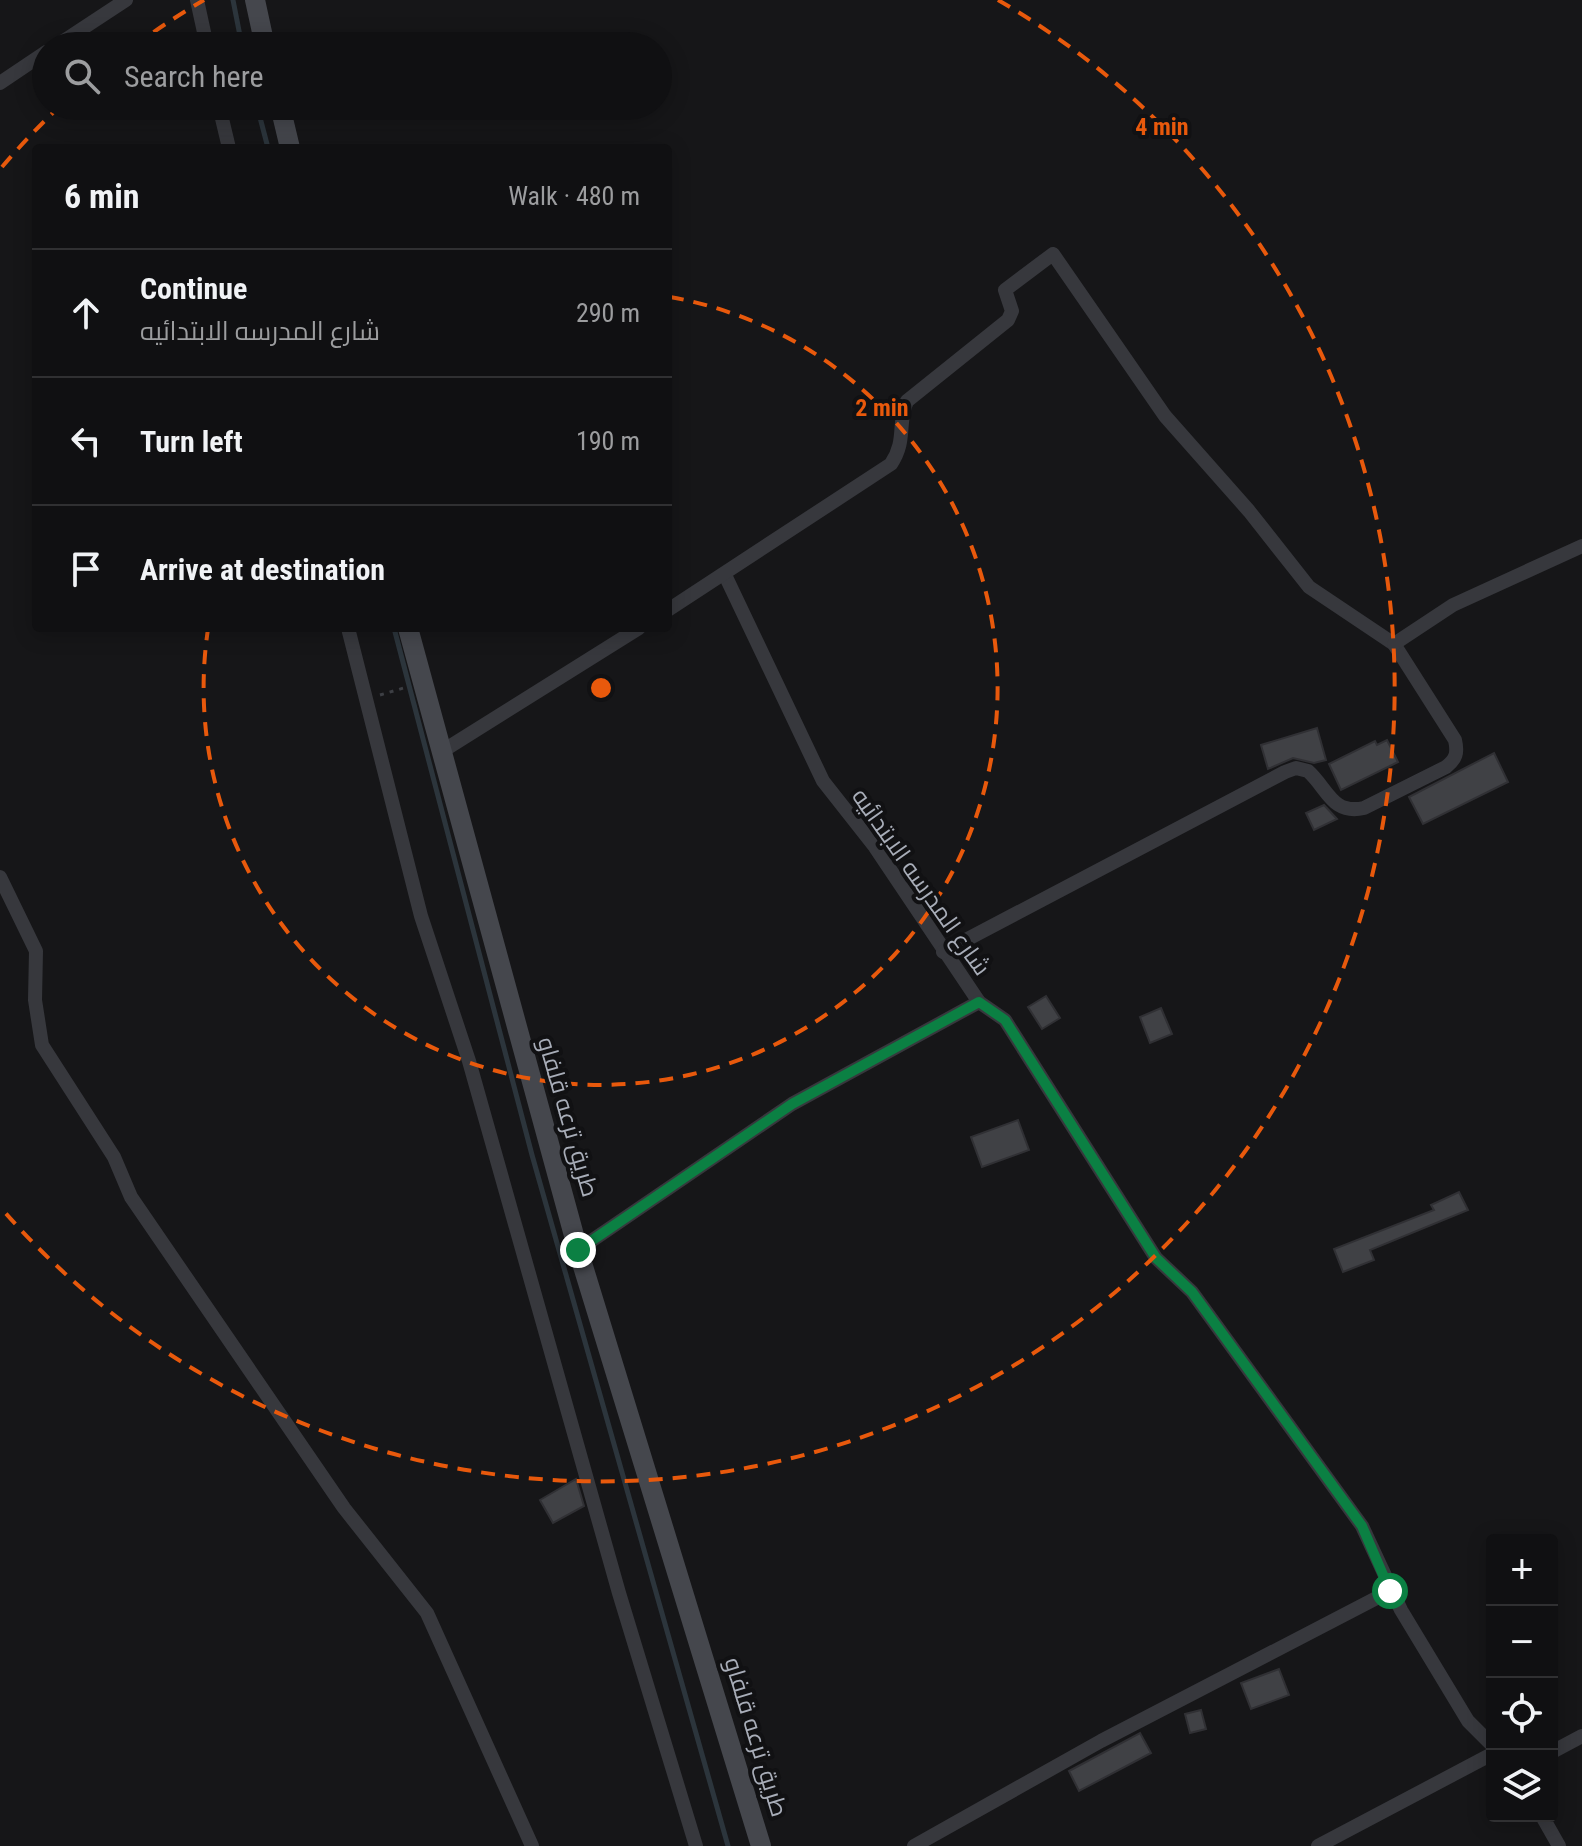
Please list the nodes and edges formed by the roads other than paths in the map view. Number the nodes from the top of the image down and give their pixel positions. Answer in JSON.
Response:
{"nodes":[{"id":1,"x":126,"y":0,"type":"edge"},
{"id":2,"x":197,"y":0,"type":"edge"},
{"id":3,"x":255,"y":0,"type":"edge"},
{"id":4,"x":77,"y":32,"type":"edge"},
{"id":5,"x":204,"y":32,"type":"edge"},
{"id":6,"x":262,"y":32,"type":"edge"},
{"id":7,"x":32,"y":61,"type":"edge"},
{"id":8,"x":0,"y":83,"type":"edge"},
{"id":9,"x":222,"y":120,"type":"edge"},
{"id":10,"x":283,"y":120,"type":"edge"},
{"id":11,"x":228,"y":144,"type":"edge"},
{"id":12,"x":289,"y":144,"type":"edge"},
{"id":13,"x":1582,"y":546,"type":"edge"},
{"id":14,"x":725,"y":575,"type":"junction"},
{"id":15,"x":672,"y":608,"type":"edge"},
{"id":16,"x":349,"y":632,"type":"edge"},
{"id":17,"x":409,"y":632,"type":"edge"},
{"id":18,"x":633,"y":632,"type":"edge"},
{"id":19,"x":1394,"y":644,"type":"junction"},
{"id":20,"x":441,"y":752,"type":"junction"},
{"id":21,"x":0,"y":877,"type":"edge"},
{"id":22,"x":943,"y":952,"type":"junction"},
{"id":23,"x":979,"y":1002,"type":"junction"},
{"id":24,"x":578,"y":1250,"type":"junction"},
{"id":25,"x":1390,"y":1591,"type":"junction"},
{"id":26,"x":1582,"y":1736,"type":"edge"},
{"id":27,"x":1486,"y":1739,"type":"edge"},
{"id":28,"x":1556,"y":1750,"type":"edge"},
{"id":29,"x":1486,"y":1757,"type":"edge"},
{"id":30,"x":1545,"y":1822,"type":"edge"},
{"id":31,"x":532,"y":1846,"type":"edge"},
{"id":32,"x":696,"y":1846,"type":"edge"},
{"id":33,"x":761,"y":1846,"type":"edge"},
{"id":34,"x":914,"y":1846,"type":"edge"},
{"id":35,"x":1318,"y":1846,"type":"edge"},
{"id":36,"x":1559,"y":1846,"type":"edge"}],
"edges":[{"from":1,"to":4,"type":"street"},
{"from":2,"to":5,"type":"street"},
{"from":3,"to":6,"type":"street"},
{"from":7,"to":8,"type":"street"},
{"from":9,"to":11,"type":"street"},
{"from":10,"to":12,"type":"street"},
{"from":13,"to":19,"type":"street"},
{"from":14,"to":15,"type":"street"},
{"from":14,"to":19,"type":"street"},
{"from":14,"to":22,"type":"street","name":"شارع المدرسه الابتدائيه"},
{"from":16,"to":32,"type":"street"},
{"from":17,"to":20,"type":"street","name":"طريق ترعه قلفاو"},
{"from":18,"to":20,"type":"street"},
{"from":19,"to":22,"type":"street"},
{"from":20,"to":24,"type":"street","name":"طريق ترعه قلفاو"},
{"from":21,"to":31,"type":"street"},
{"from":22,"to":23,"type":"street","name":"شارع المدرسه الابتدائيه"},
{"from":23,"to":24,"type":"street"},
{"from":23,"to":25,"type":"street","name":"شارع المدرسه الابتدائيه"},
{"from":24,"to":33,"type":"street","name":"طريق ترعه قلفاو"},
{"from":25,"to":27,"type":"street","name":"شارع المدرسه الابتدائيه"},
{"from":25,"to":34,"type":"street"},
{"from":26,"to":28,"type":"street"},
{"from":29,"to":35,"type":"street"},
{"from":30,"to":36,"type":"street"}]}
